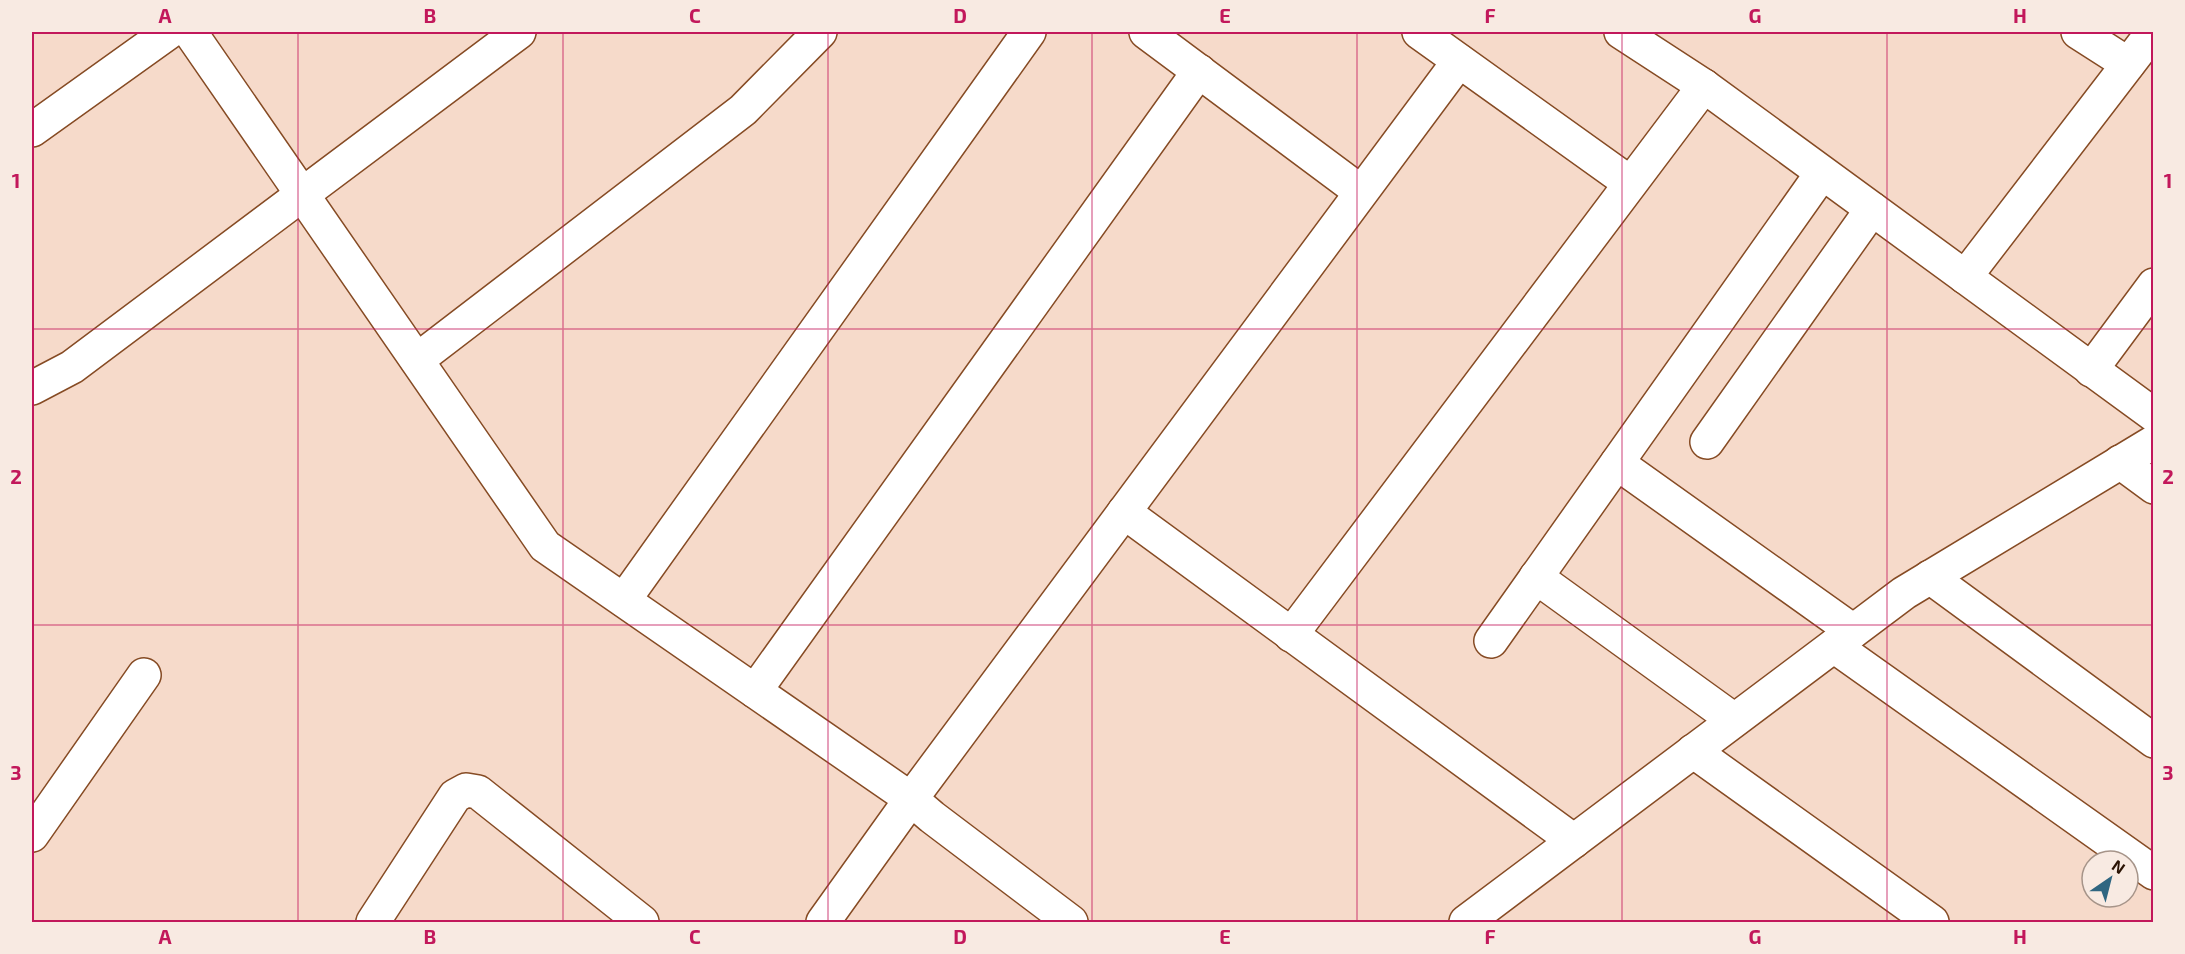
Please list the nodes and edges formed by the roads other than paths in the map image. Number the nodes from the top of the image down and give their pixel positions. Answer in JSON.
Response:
{"nodes":[{"id":1,"x":169,"y":32,"type":"edge"},
{"id":2,"x":190,"y":32,"type":"edge"},
{"id":3,"x":519,"y":32,"type":"edge"},
{"id":4,"x":820,"y":32,"type":"edge"},
{"id":5,"x":1029,"y":32,"type":"edge"},
{"id":6,"x":1146,"y":32,"type":"edge"},
{"id":7,"x":1419,"y":32,"type":"edge"},
{"id":8,"x":2079,"y":32,"type":"edge"},
{"id":9,"x":2153,"y":32,"type":"edge"},
{"id":10,"x":1633,"y":34,"type":"edge"},
{"id":11,"x":1459,"y":61,"type":"junction"},
{"id":12,"x":2128,"y":64,"type":"junction"},
{"id":13,"x":1199,"y":71,"type":"junction"},
{"id":14,"x":1704,"y":86,"type":"junction"},
{"id":15,"x":32,"y":130,"type":"edge"},
{"id":16,"x":1822,"y":173,"type":"junction"},
{"id":17,"x":1629,"y":183,"type":"junction"},
{"id":18,"x":1361,"y":192,"type":"junction"},
{"id":19,"x":302,"y":193,"type":"junction"},
{"id":20,"x":1872,"y":209,"type":"junction"},
{"id":21,"x":1965,"y":277,"type":"junction"},
{"id":22,"x":2154,"y":285,"type":"edge"},
{"id":23,"x":417,"y":360,"type":"junction"},
{"id":24,"x":2091,"y":370,"type":"junction"},
{"id":25,"x":32,"y":388,"type":"edge"},
{"id":26,"x":2154,"y":415,"type":"edge"},
{"id":27,"x":1707,"y":442,"type":"dead end"},
{"id":28,"x":2154,"y":442,"type":"edge"},
{"id":29,"x":2120,"y":462,"type":"junction"},
{"id":30,"x":1617,"y":463,"type":"junction"},
{"id":31,"x":2154,"y":487,"type":"edge"},
{"id":32,"x":1124,"y":512,"type":"junction"},
{"id":33,"x":1536,"y":577,"type":"junction"},
{"id":34,"x":1930,"y":577,"type":"junction"},
{"id":35,"x":624,"y":600,"type":"junction"},
{"id":36,"x":1291,"y":635,"type":"junction"},
{"id":37,"x":1843,"y":639,"type":"junction"},
{"id":38,"x":1491,"y":641,"type":"dead end"},
{"id":39,"x":144,"y":675,"type":"dead end"},
{"id":40,"x":755,"y":691,"type":"junction"},
{"id":41,"x":1734,"y":720,"type":"junction"},
{"id":42,"x":2154,"y":741,"type":"edge"},
{"id":43,"x":1694,"y":751,"type":"junction"},
{"id":44,"x":911,"y":799,"type":"junction"},
{"id":45,"x":32,"y":835,"type":"edge"},
{"id":46,"x":1574,"y":841,"type":"junction"},
{"id":47,"x":2154,"y":873,"type":"edge"},
{"id":48,"x":1921,"y":919,"type":"edge"},
{"id":49,"x":373,"y":922,"type":"edge"},
{"id":50,"x":642,"y":922,"type":"edge"},
{"id":51,"x":823,"y":922,"type":"edge"},
{"id":52,"x":1071,"y":922,"type":"edge"},
{"id":53,"x":1466,"y":922,"type":"edge"}],
"edges":[{"from":1,"to":15,"type":"street"},
{"from":2,"to":19,"type":"street"},
{"from":3,"to":19,"type":"street"},
{"from":4,"to":23,"type":"street"},
{"from":5,"to":35,"type":"street"},
{"from":6,"to":13,"type":"street"},
{"from":7,"to":11,"type":"street"},
{"from":8,"to":12,"type":"street"},
{"from":9,"to":12,"type":"street"},
{"from":10,"to":14,"type":"street"},
{"from":11,"to":17,"type":"street"},
{"from":11,"to":18,"type":"street"},
{"from":12,"to":21,"type":"street"},
{"from":13,"to":18,"type":"street"},
{"from":13,"to":40,"type":"street"},
{"from":14,"to":16,"type":"street"},
{"from":14,"to":17,"type":"street"},
{"from":16,"to":20,"type":"street"},
{"from":16,"to":30,"type":"street"},
{"from":17,"to":36,"type":"street"},
{"from":18,"to":32,"type":"street"},
{"from":19,"to":23,"type":"street"},
{"from":19,"to":25,"type":"street"},
{"from":20,"to":21,"type":"street"},
{"from":20,"to":27,"type":"street"},
{"from":21,"to":24,"type":"street"},
{"from":22,"to":24,"type":"street"},
{"from":23,"to":35,"type":"street"},
{"from":24,"to":26,"type":"street"},
{"from":28,"to":29,"type":"street"},
{"from":29,"to":31,"type":"street"},
{"from":29,"to":34,"type":"street"},
{"from":30,"to":33,"type":"street"},
{"from":30,"to":37,"type":"street"},
{"from":32,"to":36,"type":"street"},
{"from":32,"to":44,"type":"street"},
{"from":33,"to":38,"type":"street"},
{"from":33,"to":41,"type":"street"},
{"from":34,"to":37,"type":"street"},
{"from":34,"to":42,"type":"street"},
{"from":35,"to":40,"type":"street"},
{"from":36,"to":46,"type":"street"},
{"from":37,"to":41,"type":"street"},
{"from":37,"to":47,"type":"street"},
{"from":39,"to":45,"type":"street"},
{"from":40,"to":44,"type":"street"},
{"from":41,"to":43,"type":"street"},
{"from":43,"to":46,"type":"street"},
{"from":43,"to":48,"type":"street"},
{"from":44,"to":51,"type":"street"},
{"from":44,"to":52,"type":"street"},
{"from":46,"to":53,"type":"street"},
{"from":49,"to":50,"type":"street"}]}
